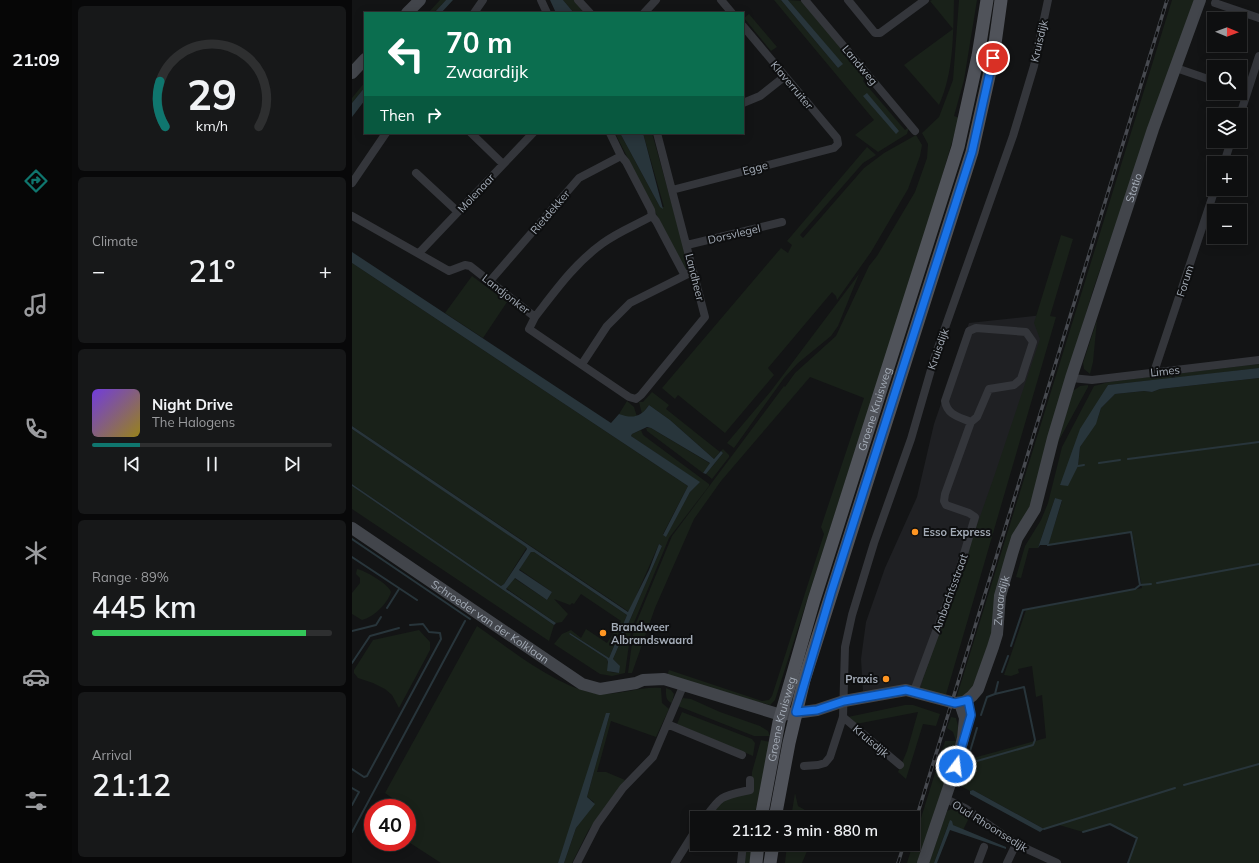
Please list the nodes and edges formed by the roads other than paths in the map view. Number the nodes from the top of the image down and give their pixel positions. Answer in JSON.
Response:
{"nodes":[{"id":1,"x":420,"y":0,"type":"edge"},
{"id":2,"x":483,"y":0,"type":"edge"},
{"id":3,"x":540,"y":0,"type":"edge"},
{"id":4,"x":578,"y":0,"type":"edge"},
{"id":5,"x":656,"y":0,"type":"edge"},
{"id":6,"x":721,"y":0,"type":"edge"},
{"id":7,"x":805,"y":0,"type":"edge"},
{"id":8,"x":848,"y":0,"type":"edge"},
{"id":9,"x":925,"y":0,"type":"edge"},
{"id":10,"x":987,"y":0,"type":"edge"},
{"id":11,"x":1001,"y":0,"type":"edge"},
{"id":12,"x":1048,"y":0,"type":"edge"},
{"id":13,"x":1200,"y":0,"type":"edge"},
{"id":14,"x":1215,"y":3,"type":"dead end"},
{"id":15,"x":408,"y":12,"type":"edge"},
{"id":16,"x":475,"y":12,"type":"edge"},
{"id":17,"x":546,"y":12,"type":"edge"},
{"id":18,"x":589,"y":12,"type":"edge"},
{"id":19,"x":645,"y":12,"type":"edge"},
{"id":20,"x":731,"y":12,"type":"edge"},
{"id":21,"x":1259,"y":18,"type":"edge"},
{"id":22,"x":744,"y":27,"type":"edge"},
{"id":23,"x":1259,"y":56,"type":"edge"},
{"id":24,"x":364,"y":60,"type":"edge"},
{"id":25,"x":1176,"y":68,"type":"junction"},
{"id":26,"x":352,"y":74,"type":"edge"},
{"id":27,"x":784,"y":77,"type":"junction"},
{"id":28,"x":1207,"y":79,"type":"edge"},
{"id":29,"x":1247,"y":82,"type":"edge"},
{"id":30,"x":744,"y":103,"type":"edge"},
{"id":31,"x":915,"y":131,"type":"dead end"},
{"id":32,"x":385,"y":134,"type":"edge"},
{"id":33,"x":472,"y":134,"type":"edge"},
{"id":34,"x":532,"y":134,"type":"edge"},
{"id":35,"x":610,"y":134,"type":"edge"},
{"id":36,"x":657,"y":134,"type":"edge"},
{"id":37,"x":838,"y":144,"type":"joint"},
{"id":38,"x":621,"y":156,"type":"junction"},
{"id":39,"x":503,"y":164,"type":"junction"},
{"id":40,"x":416,"y":173,"type":"dead end"},
{"id":41,"x":352,"y":183,"type":"edge"},
{"id":42,"x":672,"y":190,"type":"junction"},
{"id":43,"x":1213,"y":196,"type":"edge"},
{"id":44,"x":458,"y":212,"type":"junction"},
{"id":45,"x":352,"y":216,"type":"edge"},
{"id":46,"x":652,"y":216,"type":"junction"},
{"id":47,"x":782,"y":222,"type":"dead end"},
{"id":48,"x":687,"y":245,"type":"junction"},
{"id":49,"x":419,"y":253,"type":"junction"},
{"id":50,"x":688,"y":273,"type":"junction"},
{"id":51,"x":490,"y":281,"type":"junction"},
{"id":52,"x":536,"y":317,"type":"junction"},
{"id":53,"x":1259,"y":360,"type":"edge"},
{"id":54,"x":582,"y":364,"type":"junction"},
{"id":55,"x":1154,"y":372,"type":"junction"},
{"id":56,"x":1071,"y":378,"type":"junction"},
{"id":57,"x":636,"y":399,"type":"joint"},
{"id":58,"x":971,"y":422,"type":"junction"},
{"id":59,"x":352,"y":528,"type":"edge"},
{"id":60,"x":682,"y":687,"type":"junction"},
{"id":61,"x":914,"y":691,"type":"junction"},
{"id":62,"x":844,"y":701,"type":"junction"},
{"id":63,"x":964,"y":701,"type":"junction"},
{"id":64,"x":795,"y":716,"type":"junction"},
{"id":65,"x":843,"y":716,"type":"junction"},
{"id":66,"x":780,"y":718,"type":"junction"},
{"id":67,"x":667,"y":724,"type":"junction"},
{"id":68,"x":742,"y":755,"type":"dead end"},
{"id":69,"x":900,"y":765,"type":"dead end"},
{"id":70,"x":804,"y":766,"type":"dead end"},
{"id":71,"x":750,"y":780,"type":"dead end"},
{"id":72,"x":944,"y":798,"type":"junction"},
{"id":73,"x":711,"y":811,"type":"edge"},
{"id":74,"x":762,"y":811,"type":"edge"},
{"id":75,"x":777,"y":811,"type":"edge"},
{"id":76,"x":690,"y":839,"type":"edge"},
{"id":77,"x":1016,"y":844,"type":"junction"},
{"id":78,"x":984,"y":847,"type":"dead end"},
{"id":79,"x":742,"y":851,"type":"edge"},
{"id":80,"x":757,"y":851,"type":"edge"},
{"id":81,"x":771,"y":851,"type":"edge"},
{"id":82,"x":578,"y":863,"type":"edge"},
{"id":83,"x":675,"y":863,"type":"edge"},
{"id":84,"x":741,"y":863,"type":"edge"},
{"id":85,"x":756,"y":863,"type":"edge"},
{"id":86,"x":770,"y":863,"type":"edge"},
{"id":87,"x":923,"y":863,"type":"edge"},
{"id":88,"x":978,"y":863,"type":"edge"},
{"id":89,"x":1007,"y":863,"type":"edge"},
{"id":90,"x":1057,"y":863,"type":"edge"}],
"edges":[{"from":1,"to":15,"type":"street"},
{"from":2,"to":16,"type":"street"},
{"from":3,"to":17,"type":"street"},
{"from":4,"to":18,"type":"street"},
{"from":5,"to":19,"type":"street"},
{"from":6,"to":20,"type":"street"},
{"from":7,"to":31,"type":"street","name":"Landweg"},
{"from":8,"to":9,"type":"street"},
{"from":10,"to":66,"type":"main road","name":"Groene Kruisweg"},
{"from":11,"to":64,"type":"main road","name":"Groene Kruisweg"},
{"from":12,"to":62,"type":"street","name":"Kruisdijk"},
{"from":13,"to":25,"type":"street","name":"Statio"},
{"from":14,"to":21,"type":"street"},
{"from":22,"to":27,"type":"street","name":"Klaverruiter"},
{"from":23,"to":29,"type":"street"},
{"from":24,"to":26,"type":"street"},
{"from":25,"to":28,"type":"street"},
{"from":25,"to":56,"type":"street","name":"Statio"},
{"from":27,"to":30,"type":"street"},
{"from":27,"to":37,"type":"street","name":"Klaverruiter"},
{"from":32,"to":41,"type":"street"},
{"from":33,"to":39,"type":"street"},
{"from":34,"to":39,"type":"street","name":"Molenaar"},
{"from":35,"to":38,"type":"street","name":"Landheer"},
{"from":36,"to":42,"type":"street","name":"Landheer"},
{"from":37,"to":42,"type":"street","name":"Egge"},
{"from":38,"to":46,"type":"street","name":"Landheer"},
{"from":38,"to":51,"type":"street","name":"Rietdekker"},
{"from":39,"to":44,"type":"street","name":"Molenaar"},
{"from":40,"to":44,"type":"street"},
{"from":42,"to":48,"type":"street","name":"Landheer"},
{"from":43,"to":55,"type":"street","name":"Forum"},
{"from":44,"to":49,"type":"street","name":"Molenaar"},
{"from":45,"to":49,"type":"street","name":"Landjonker"},
{"from":46,"to":50,"type":"street","name":"Landheer"},
{"from":46,"to":52,"type":"street"},
{"from":47,"to":48,"type":"street","name":"Dorsvlegel"},
{"from":48,"to":50,"type":"street","name":"Landheer"},
{"from":49,"to":51,"type":"street","name":"Landjonker"},
{"from":50,"to":54,"type":"street"},
{"from":50,"to":57,"type":"street","name":"Landheer"},
{"from":51,"to":52,"type":"street","name":"Landjonker"},
{"from":52,"to":54,"type":"street","name":"Landjonker"},
{"from":53,"to":55,"type":"street","name":"Limes"},
{"from":54,"to":57,"type":"street","name":"Landjonker"},
{"from":55,"to":56,"type":"street","name":"Limes"},
{"from":56,"to":63,"type":"street","name":"Zwaardijk"},
{"from":58,"to":58,"type":"street","name":"Ambachtsstraat"},
{"from":58,"to":61,"type":"street","name":"Ambachtsstraat"},
{"from":59,"to":60,"type":"street","name":"Schroeder van der Kolklaan"},
{"from":60,"to":66,"type":"street","name":"Schroeder van der Kolklaan"},
{"from":60,"to":67,"type":"street"},
{"from":61,"to":62,"type":"street"},
{"from":61,"to":63,"type":"street"},
{"from":62,"to":64,"type":"street"},
{"from":62,"to":65,"type":"street","name":"Kruisdijk"},
{"from":63,"to":72,"type":"street"},
{"from":64,"to":66,"type":"street"},
{"from":64,"to":75,"type":"main road","name":"Groene Kruisweg"},
{"from":65,"to":69,"type":"street","name":"Kruisdijk"},
{"from":65,"to":70,"type":"street","name":"Kruisdijk"},
{"from":66,"to":74,"type":"main road","name":"Groene Kruisweg"},
{"from":67,"to":68,"type":"street"},
{"from":67,"to":82,"type":"street"},
{"from":71,"to":73,"type":"street"},
{"from":72,"to":77,"type":"street","name":"Oud Rhoonsedijk"},
{"from":72,"to":87,"type":"street"},
{"from":76,"to":83,"type":"street"},
{"from":77,"to":89,"type":"street"},
{"from":77,"to":90,"type":"street","name":"Oud Rhoonsedijk"},
{"from":78,"to":88,"type":"street"},
{"from":79,"to":84,"type":"street"},
{"from":80,"to":85,"type":"main road"},
{"from":81,"to":86,"type":"main road"}]}
